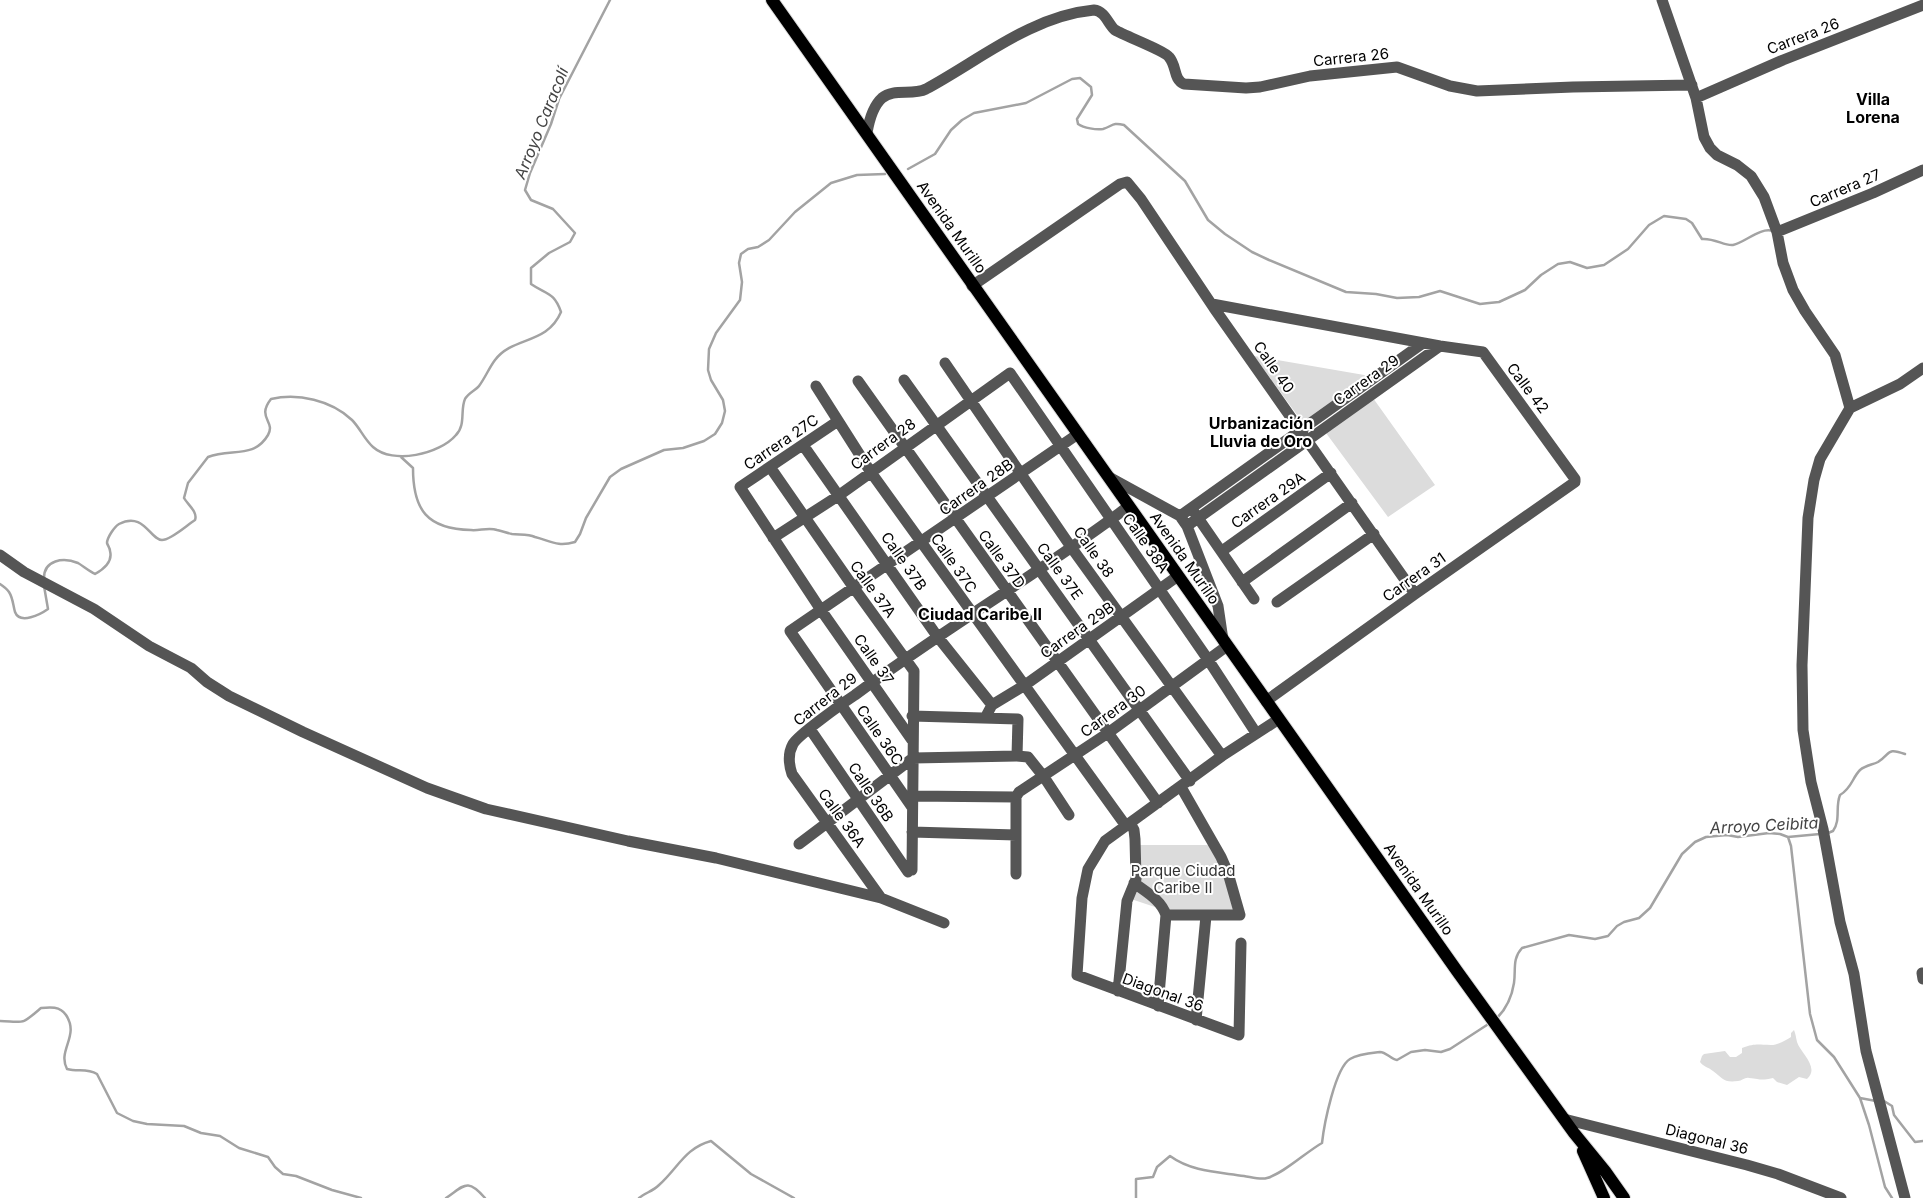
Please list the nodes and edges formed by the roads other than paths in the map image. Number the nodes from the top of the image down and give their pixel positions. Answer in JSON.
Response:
{"nodes":[{"id":1,"x":772,"y":0,"type":"edge"},
{"id":2,"x":1662,"y":0,"type":"edge"},
{"id":3,"x":1923,"y":5,"type":"edge"},
{"id":4,"x":1692,"y":85,"type":"junction"},
{"id":5,"x":1696,"y":98,"type":"junction"},
{"id":6,"x":867,"y":133,"type":"junction"},
{"id":7,"x":1923,"y":170,"type":"edge"},
{"id":8,"x":1777,"y":232,"type":"junction"},
{"id":9,"x":972,"y":286,"type":"junction"},
{"id":10,"x":1212,"y":304,"type":"junction"},
{"id":11,"x":1423,"y":343,"type":"junction"},
{"id":12,"x":1440,"y":346,"type":"junction"},
{"id":13,"x":945,"y":363,"type":"dead end"},
{"id":14,"x":1923,"y":368,"type":"edge"},
{"id":15,"x":1010,"y":373,"type":"joint"},
{"id":16,"x":904,"y":380,"type":"dead end"},
{"id":17,"x":858,"y":381,"type":"dead end"},
{"id":18,"x":816,"y":386,"type":"dead end"},
{"id":19,"x":970,"y":400,"type":"junction"},
{"id":20,"x":1850,"y":408,"type":"junction"},
{"id":21,"x":838,"y":421,"type":"junction"},
{"id":22,"x":936,"y":424,"type":"junction"},
{"id":23,"x":1078,"y":434,"type":"junction"},
{"id":24,"x":1304,"y":435,"type":"junction"},
{"id":25,"x":803,"y":445,"type":"junction"},
{"id":26,"x":1061,"y":446,"type":"junction"},
{"id":27,"x":904,"y":448,"type":"junction"},
{"id":28,"x":770,"y":467,"type":"junction"},
{"id":29,"x":870,"y":471,"type":"junction"},
{"id":30,"x":1331,"y":473,"type":"junction"},
{"id":31,"x":1021,"y":474,"type":"junction"},
{"id":32,"x":1574,"y":476,"type":"joint"},
{"id":33,"x":1109,"y":477,"type":"junction"},
{"id":34,"x":740,"y":487,"type":"joint"},
{"id":35,"x":838,"y":496,"type":"junction"},
{"id":36,"x":988,"y":497,"type":"junction"},
{"id":37,"x":1352,"y":503,"type":"junction"},
{"id":38,"x":1129,"y":506,"type":"junction"},
{"id":39,"x":1195,"y":512,"type":"junction"},
{"id":40,"x":804,"y":517,"type":"junction"},
{"id":41,"x":956,"y":520,"type":"junction"},
{"id":42,"x":1111,"y":520,"type":"junction"},
{"id":43,"x":1183,"y":521,"type":"junction"},
{"id":44,"x":1374,"y":534,"type":"junction"},
{"id":45,"x":773,"y":538,"type":"junction"},
{"id":46,"x":921,"y":542,"type":"junction"},
{"id":47,"x":1071,"y":546,"type":"junction"},
{"id":48,"x":1222,"y":551,"type":"junction"},
{"id":49,"x":0,"y":555,"type":"edge"},
{"id":50,"x":888,"y":564,"type":"junction"},
{"id":51,"x":1039,"y":569,"type":"junction"},
{"id":52,"x":1178,"y":576,"type":"junction"},
{"id":53,"x":1242,"y":582,"type":"junction"},
{"id":54,"x":854,"y":588,"type":"junction"},
{"id":55,"x":1160,"y":589,"type":"junction"},
{"id":56,"x":1006,"y":591,"type":"junction"},
{"id":57,"x":1415,"y":594,"type":"junction"},
{"id":58,"x":1254,"y":599,"type":"dead end"},
{"id":59,"x":1277,"y":602,"type":"dead end"},
{"id":60,"x":821,"y":610,"type":"junction"},
{"id":61,"x":971,"y":613,"type":"junction"},
{"id":62,"x":1121,"y":617,"type":"junction"},
{"id":63,"x":790,"y":631,"type":"joint"},
{"id":64,"x":937,"y":636,"type":"junction"},
{"id":65,"x":1089,"y":639,"type":"junction"},
{"id":66,"x":1225,"y":644,"type":"junction"},
{"id":67,"x":906,"y":658,"type":"junction"},
{"id":68,"x":1209,"y":661,"type":"junction"},
{"id":69,"x":1057,"y":662,"type":"junction"},
{"id":70,"x":872,"y":682,"type":"junction"},
{"id":71,"x":1025,"y":685,"type":"junction"},
{"id":72,"x":1172,"y":687,"type":"junction"},
{"id":73,"x":1266,"y":701,"type":"junction"},
{"id":74,"x":840,"y":705,"type":"junction"},
{"id":75,"x":992,"y":705,"type":"junction"},
{"id":76,"x":1140,"y":710,"type":"junction"},
{"id":77,"x":912,"y":716,"type":"junction"},
{"id":78,"x":985,"y":718,"type":"junction"},
{"id":79,"x":1279,"y":719,"type":"junction"},
{"id":80,"x":810,"y":729,"type":"junction"},
{"id":81,"x":1256,"y":732,"type":"junction"},
{"id":82,"x":1108,"y":733,"type":"junction"},
{"id":83,"x":912,"y":740,"type":"junction"},
{"id":84,"x":790,"y":751,"type":"joint"},
{"id":85,"x":1017,"y":756,"type":"junction"},
{"id":86,"x":1075,"y":756,"type":"junction"},
{"id":87,"x":1222,"y":756,"type":"junction"},
{"id":88,"x":913,"y":758,"type":"junction"},
{"id":89,"x":890,"y":775,"type":"junction"},
{"id":90,"x":1044,"y":777,"type":"junction"},
{"id":91,"x":1186,"y":784,"type":"junction"},
{"id":92,"x":1016,"y":798,"type":"junction"},
{"id":93,"x":858,"y":801,"type":"junction"},
{"id":94,"x":912,"y":802,"type":"junction"},
{"id":95,"x":1158,"y":803,"type":"junction"},
{"id":96,"x":1070,"y":814,"type":"dead end"},
{"id":97,"x":827,"y":824,"type":"junction"},
{"id":98,"x":1128,"y":824,"type":"junction"},
{"id":99,"x":912,"y":832,"type":"junction"},
{"id":100,"x":1016,"y":835,"type":"junction"},
{"id":101,"x":799,"y":844,"type":"dead end"},
{"id":102,"x":1016,"y":874,"type":"dead end"},
{"id":103,"x":1134,"y":883,"type":"junction"},
{"id":104,"x":882,"y":898,"type":"junction"},
{"id":105,"x":1166,"y":915,"type":"junction"},
{"id":106,"x":1206,"y":916,"type":"junction"},
{"id":107,"x":944,"y":923,"type":"dead end"},
{"id":108,"x":1241,"y":943,"type":"dead end"},
{"id":109,"x":1923,"y":973,"type":"edge"},
{"id":110,"x":1923,"y":979,"type":"edge"},
{"id":111,"x":1118,"y":991,"type":"junction"},
{"id":112,"x":1158,"y":1006,"type":"junction"},
{"id":113,"x":1196,"y":1020,"type":"junction"},
{"id":114,"x":1564,"y":1119,"type":"junction"},
{"id":115,"x":1574,"y":1133,"type":"junction"},
{"id":116,"x":1905,"y":1197,"type":"edge"},
{"id":117,"x":1604,"y":1198,"type":"edge"},
{"id":118,"x":1624,"y":1198,"type":"edge"},
{"id":119,"x":1841,"y":1198,"type":"edge"}],
"edges":[{"from":1,"to":6,"type":"main road","name":"Avenida Murillo"},
{"from":2,"to":4,"type":"street"},
{"from":3,"to":5,"type":"street","name":"Carrera 26"},
{"from":4,"to":5,"type":"street"},
{"from":4,"to":6,"type":"street","name":"Carrera 26"},
{"from":5,"to":8,"type":"street"},
{"from":6,"to":9,"type":"main road","name":"Avenida Murillo"},
{"from":7,"to":8,"type":"street","name":"Carrera 27"},
{"from":8,"to":20,"type":"street"},
{"from":9,"to":10,"type":"street","name":"Calle 40"},
{"from":9,"to":23,"type":"main road","name":"Avenida Murillo"},
{"from":10,"to":11,"type":"street","name":"Calle 42"},
{"from":10,"to":24,"type":"street","name":"Calle 40"},
{"from":11,"to":12,"type":"street","name":"Calle 42"},
{"from":11,"to":24,"type":"street","name":"Carrera 29"},
{"from":12,"to":24,"type":"street","name":"Carrera 29"},
{"from":12,"to":32,"type":"street","name":"Calle 42"},
{"from":13,"to":19,"type":"street","name":"Calle 38"},
{"from":14,"to":20,"type":"street"},
{"from":15,"to":19,"type":"street","name":"Carrera 28"},
{"from":15,"to":26,"type":"street","name":"Calle 38A"},
{"from":16,"to":22,"type":"street","name":"Calle 37E"},
{"from":17,"to":27,"type":"street","name":"Calle 37D"},
{"from":18,"to":21,"type":"street","name":"Calle 37C"},
{"from":19,"to":22,"type":"street","name":"Carrera 28"},
{"from":19,"to":31,"type":"street","name":"Calle 38"},
{"from":20,"to":116,"type":"street"},
{"from":21,"to":25,"type":"street","name":"Carrera 27C"},
{"from":21,"to":29,"type":"street","name":"Calle 37C"},
{"from":22,"to":27,"type":"street","name":"Carrera 28"},
{"from":22,"to":36,"type":"street","name":"Calle 37E"},
{"from":23,"to":26,"type":"street","name":"Carrera 28B"},
{"from":23,"to":33,"type":"main road","name":"Avenida Murillo"},
{"from":24,"to":30,"type":"street","name":"Calle 40"},
{"from":24,"to":39,"type":"street","name":"Carrera 29"},
{"from":25,"to":28,"type":"street","name":"Carrera 27C"},
{"from":25,"to":35,"type":"street","name":"Calle 37B"},
{"from":26,"to":31,"type":"street","name":"Carrera 28B"},
{"from":26,"to":42,"type":"street","name":"Calle 38A"},
{"from":27,"to":29,"type":"street","name":"Carrera 28"},
{"from":27,"to":41,"type":"street","name":"Calle 37D"},
{"from":28,"to":34,"type":"street","name":"Carrera 27C"},
{"from":28,"to":40,"type":"street","name":"Calle 37A"},
{"from":29,"to":35,"type":"street","name":"Carrera 28"},
{"from":29,"to":46,"type":"street","name":"Calle 37C"},
{"from":30,"to":37,"type":"street","name":"Calle 40"},
{"from":30,"to":48,"type":"street","name":"Carrera 29A"},
{"from":31,"to":36,"type":"street","name":"Carrera 28B"},
{"from":31,"to":47,"type":"street","name":"Calle 38"},
{"from":32,"to":57,"type":"street","name":"Carrera 31"},
{"from":33,"to":38,"type":"main road","name":"Avenida Murillo"},
{"from":33,"to":43,"type":"street"},
{"from":34,"to":45,"type":"street","name":"Calle 37"},
{"from":35,"to":40,"type":"street","name":"Carrera 28"},
{"from":35,"to":50,"type":"street","name":"Calle 37B"},
{"from":36,"to":41,"type":"street","name":"Carrera 28B"},
{"from":36,"to":51,"type":"street","name":"Calle 37E"},
{"from":37,"to":44,"type":"street","name":"Calle 40"},
{"from":37,"to":53,"type":"street"},
{"from":38,"to":42,"type":"street","name":"Carrera 29"},
{"from":38,"to":52,"type":"main road","name":"Avenida Murillo"},
{"from":39,"to":43,"type":"street","name":"Carrera 29"},
{"from":39,"to":48,"type":"street"},
{"from":40,"to":45,"type":"street","name":"Carrera 28"},
{"from":40,"to":54,"type":"street","name":"Calle 37A"},
{"from":41,"to":46,"type":"street","name":"Carrera 28B"},
{"from":41,"to":56,"type":"street","name":"Calle 37D"},
{"from":42,"to":47,"type":"street","name":"Carrera 29"},
{"from":42,"to":55,"type":"street","name":"Calle 38A"},
{"from":43,"to":66,"type":"street"},
{"from":44,"to":57,"type":"street","name":"Calle 40"},
{"from":44,"to":59,"type":"street"},
{"from":45,"to":60,"type":"street","name":"Calle 37"},
{"from":46,"to":50,"type":"street","name":"Carrera 28B"},
{"from":46,"to":61,"type":"street","name":"Calle 37C"},
{"from":47,"to":51,"type":"street","name":"Carrera 29"},
{"from":47,"to":62,"type":"street","name":"Calle 38"},
{"from":48,"to":53,"type":"street"},
{"from":49,"to":104,"type":"street"},
{"from":50,"to":54,"type":"street","name":"Carrera 28B"},
{"from":50,"to":64,"type":"street","name":"Calle 37B"},
{"from":51,"to":56,"type":"street","name":"Carrera 29"},
{"from":51,"to":65,"type":"street","name":"Calle 37E"},
{"from":52,"to":55,"type":"street","name":"Carrera 29B"},
{"from":52,"to":66,"type":"main road","name":"Avenida Murillo"},
{"from":53,"to":58,"type":"street"},
{"from":54,"to":60,"type":"street","name":"Carrera 28B"},
{"from":54,"to":67,"type":"street","name":"Calle 37A"},
{"from":55,"to":62,"type":"street","name":"Carrera 29B"},
{"from":55,"to":68,"type":"street","name":"Calle 38A"},
{"from":56,"to":61,"type":"street","name":"Carrera 29"},
{"from":56,"to":69,"type":"street","name":"Calle 37D"},
{"from":57,"to":73,"type":"street","name":"Carrera 31"},
{"from":60,"to":63,"type":"street","name":"Carrera 28B"},
{"from":60,"to":70,"type":"street","name":"Calle 37"},
{"from":61,"to":64,"type":"street","name":"Carrera 29"},
{"from":61,"to":71,"type":"street","name":"Calle 37C"},
{"from":62,"to":65,"type":"street","name":"Carrera 29B"},
{"from":62,"to":72,"type":"street","name":"Calle 38"},
{"from":63,"to":74,"type":"street","name":"Calle 36C"},
{"from":64,"to":67,"type":"street","name":"Carrera 29"},
{"from":64,"to":75,"type":"street","name":"Calle 37B"},
{"from":65,"to":69,"type":"street","name":"Carrera 29B"},
{"from":65,"to":76,"type":"street","name":"Calle 37E"},
{"from":66,"to":68,"type":"street","name":"Carrera 30"},
{"from":66,"to":73,"type":"main road","name":"Avenida Murillo"},
{"from":67,"to":70,"type":"street","name":"Carrera 29"},
{"from":67,"to":77,"type":"street","name":"Calle 37A"},
{"from":68,"to":72,"type":"street","name":"Carrera 30"},
{"from":68,"to":81,"type":"street","name":"Calle 38A"},
{"from":69,"to":71,"type":"street","name":"Carrera 29B"},
{"from":69,"to":82,"type":"street","name":"Calle 37D"},
{"from":70,"to":74,"type":"street","name":"Carrera 29"},
{"from":70,"to":83,"type":"street","name":"Calle 37"},
{"from":71,"to":75,"type":"street","name":"Carrera 29B"},
{"from":71,"to":86,"type":"street","name":"Calle 37C"},
{"from":72,"to":76,"type":"street","name":"Carrera 30"},
{"from":72,"to":87,"type":"street","name":"Calle 38"},
{"from":73,"to":79,"type":"main road","name":"Avenida Murillo"},
{"from":74,"to":80,"type":"street","name":"Carrera 29"},
{"from":74,"to":89,"type":"street","name":"Calle 36C"},
{"from":75,"to":78,"type":"street"},
{"from":76,"to":82,"type":"street","name":"Carrera 30"},
{"from":76,"to":91,"type":"street","name":"Calle 37E"},
{"from":77,"to":78,"type":"street"},
{"from":77,"to":83,"type":"street","name":"Calle 37A"},
{"from":78,"to":85,"type":"street"},
{"from":79,"to":81,"type":"street"},
{"from":79,"to":114,"type":"main road","name":"Avenida Murillo"},
{"from":80,"to":84,"type":"street","name":"Carrera 29"},
{"from":80,"to":93,"type":"street","name":"Calle 36B"},
{"from":81,"to":87,"type":"street"},
{"from":82,"to":86,"type":"street","name":"Carrera 30"},
{"from":82,"to":95,"type":"street","name":"Calle 37D"},
{"from":83,"to":88,"type":"street"},
{"from":84,"to":97,"type":"street","name":"Calle 36A"},
{"from":85,"to":88,"type":"street"},
{"from":85,"to":90,"type":"street"},
{"from":86,"to":90,"type":"street","name":"Carrera 30"},
{"from":86,"to":98,"type":"street","name":"Calle 37C"},
{"from":87,"to":91,"type":"street"},
{"from":88,"to":89,"type":"street"},
{"from":88,"to":94,"type":"street"},
{"from":89,"to":93,"type":"street"},
{"from":89,"to":94,"type":"street","name":"Calle 36C"},
{"from":90,"to":92,"type":"street","name":"Carrera 30"},
{"from":90,"to":96,"type":"street"},
{"from":91,"to":95,"type":"street"},
{"from":91,"to":106,"type":"street","name":"Calle 37E"},
{"from":92,"to":94,"type":"street"},
{"from":92,"to":100,"type":"street"},
{"from":93,"to":97,"type":"street"},
{"from":93,"to":99,"type":"street","name":"Calle 36B"},
{"from":94,"to":99,"type":"street"},
{"from":95,"to":98,"type":"street"},
{"from":97,"to":101,"type":"street"},
{"from":97,"to":104,"type":"street","name":"Calle 36A"},
{"from":98,"to":103,"type":"street"},
{"from":98,"to":111,"type":"street","name":"Diagonal 36"},
{"from":99,"to":100,"type":"street"},
{"from":100,"to":102,"type":"street"},
{"from":103,"to":105,"type":"street"},
{"from":103,"to":111,"type":"street"},
{"from":104,"to":107,"type":"street"},
{"from":105,"to":106,"type":"street"},
{"from":105,"to":112,"type":"street"},
{"from":106,"to":113,"type":"street"},
{"from":108,"to":113,"type":"street","name":"Diagonal 36"},
{"from":109,"to":110,"type":"street"},
{"from":111,"to":112,"type":"street","name":"Diagonal 36"},
{"from":112,"to":113,"type":"street","name":"Diagonal 36"},
{"from":114,"to":115,"type":"main road","name":"Avenida Murillo"},
{"from":114,"to":119,"type":"street","name":"Diagonal 36"},
{"from":115,"to":117,"type":"main road","name":"Avenida Murillo"},
{"from":115,"to":118,"type":"main road","name":"Avenida Murillo"}]}
